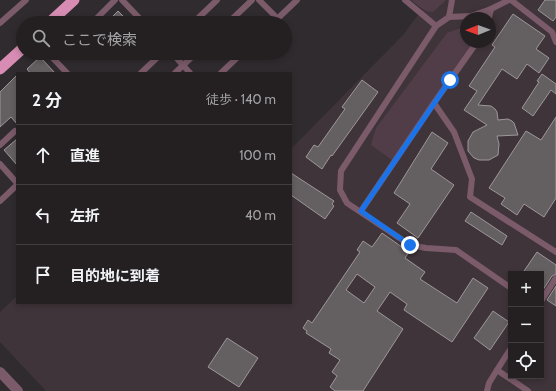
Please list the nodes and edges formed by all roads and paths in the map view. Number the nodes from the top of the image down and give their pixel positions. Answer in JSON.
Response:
{"nodes":[{"id":1,"x":26,"y":0,"type":"edge"},
{"id":2,"x":74,"y":0,"type":"edge"},
{"id":3,"x":116,"y":0,"type":"edge"},
{"id":4,"x":122,"y":0,"type":"edge"},
{"id":5,"x":217,"y":0,"type":"edge"},
{"id":6,"x":252,"y":0,"type":"edge"},
{"id":7,"x":259,"y":0,"type":"edge"},
{"id":8,"x":297,"y":0,"type":"edge"},
{"id":9,"x":405,"y":0,"type":"edge"},
{"id":10,"x":452,"y":0,"type":"edge"},
{"id":11,"x":510,"y":0,"type":"edge"},
{"id":12,"x":491,"y":9,"type":"junction"},
{"id":13,"x":490,"y":12,"type":"edge"},
{"id":14,"x":57,"y":16,"type":"edge"},
{"id":15,"x":99,"y":16,"type":"edge"},
{"id":16,"x":137,"y":16,"type":"edge"},
{"id":17,"x":200,"y":16,"type":"edge"},
{"id":18,"x":235,"y":16,"type":"edge"},
{"id":19,"x":271,"y":16,"type":"edge"},
{"id":20,"x":280,"y":16,"type":"edge"},
{"id":21,"x":449,"y":17,"type":"junction"},
{"id":22,"x":0,"y":23,"type":"edge"},
{"id":23,"x":436,"y":26,"type":"junction"},
{"id":24,"x":556,"y":42,"type":"edge"},
{"id":25,"x":473,"y":48,"type":"edge"},
{"id":26,"x":16,"y":54,"type":"edge"},
{"id":27,"x":55,"y":60,"type":"edge"},
{"id":28,"x":154,"y":60,"type":"edge"},
{"id":29,"x":178,"y":60,"type":"edge"},
{"id":30,"x":188,"y":60,"type":"edge"},
{"id":31,"x":235,"y":60,"type":"edge"},
{"id":32,"x":183,"y":65,"type":"junction"},
{"id":33,"x":0,"y":69,"type":"edge"},
{"id":34,"x":66,"y":72,"type":"edge"},
{"id":35,"x":141,"y":72,"type":"edge"},
{"id":36,"x":176,"y":72,"type":"edge"},
{"id":37,"x":189,"y":72,"type":"edge"},
{"id":38,"x":222,"y":72,"type":"edge"},
{"id":39,"x":434,"y":102,"type":"junction"},
{"id":40,"x":15,"y":131,"type":"dead end"},
{"id":41,"x":0,"y":145,"type":"edge"},
{"id":42,"x":0,"y":164,"type":"edge"},
{"id":43,"x":16,"y":183,"type":"edge"},
{"id":44,"x":16,"y":185,"type":"edge"},
{"id":45,"x":0,"y":201,"type":"edge"},
{"id":46,"x":361,"y":211,"type":"junction"},
{"id":47,"x":556,"y":252,"type":"edge"},
{"id":48,"x":556,"y":278,"type":"edge"},
{"id":49,"x":508,"y":286,"type":"edge"},
{"id":50,"x":544,"y":296,"type":"edge"},
{"id":51,"x":508,"y":353,"type":"edge"},
{"id":52,"x":497,"y":370,"type":"junction"},
{"id":53,"x":0,"y":372,"type":"edge"},
{"id":54,"x":18,"y":391,"type":"edge"},
{"id":55,"x":487,"y":391,"type":"edge"},
{"id":56,"x":528,"y":391,"type":"edge"}],
"edges":[{"from":1,"to":22,"type":"lane"},
{"from":2,"to":14,"type":"highway"},
{"from":3,"to":15,"type":"lane"},
{"from":4,"to":16,"type":"lane"},
{"from":5,"to":17,"type":"lane"},
{"from":6,"to":18,"type":"lane"},
{"from":7,"to":19,"type":"lane"},
{"from":8,"to":20,"type":"lane"},
{"from":9,"to":23,"type":"lane"},
{"from":10,"to":21,"type":"lane"},
{"from":11,"to":12,"type":"lane"},
{"from":11,"to":24,"type":"lane"},
{"from":12,"to":13,"type":"lane"},
{"from":12,"to":21,"type":"lane"},
{"from":21,"to":23,"type":"lane"},
{"from":23,"to":46,"type":"lane"},
{"from":25,"to":39,"type":"lane"},
{"from":26,"to":33,"type":"highway"},
{"from":27,"to":34,"type":"lane"},
{"from":28,"to":35,"type":"lane"},
{"from":29,"to":32,"type":"lane"},
{"from":30,"to":32,"type":"lane"},
{"from":31,"to":38,"type":"lane"},
{"from":32,"to":36,"type":"lane"},
{"from":32,"to":37,"type":"lane"},
{"from":39,"to":46,"type":"lane"},
{"from":39,"to":47,"type":"lane"},
{"from":40,"to":41,"type":"lane"},
{"from":42,"to":43,"type":"lane"},
{"from":44,"to":45,"type":"lane"},
{"from":46,"to":49,"type":"lane"},
{"from":48,"to":50,"type":"lane"},
{"from":51,"to":52,"type":"lane"},
{"from":52,"to":55,"type":"lane"},
{"from":52,"to":56,"type":"lane"},
{"from":53,"to":54,"type":"street"}]}
